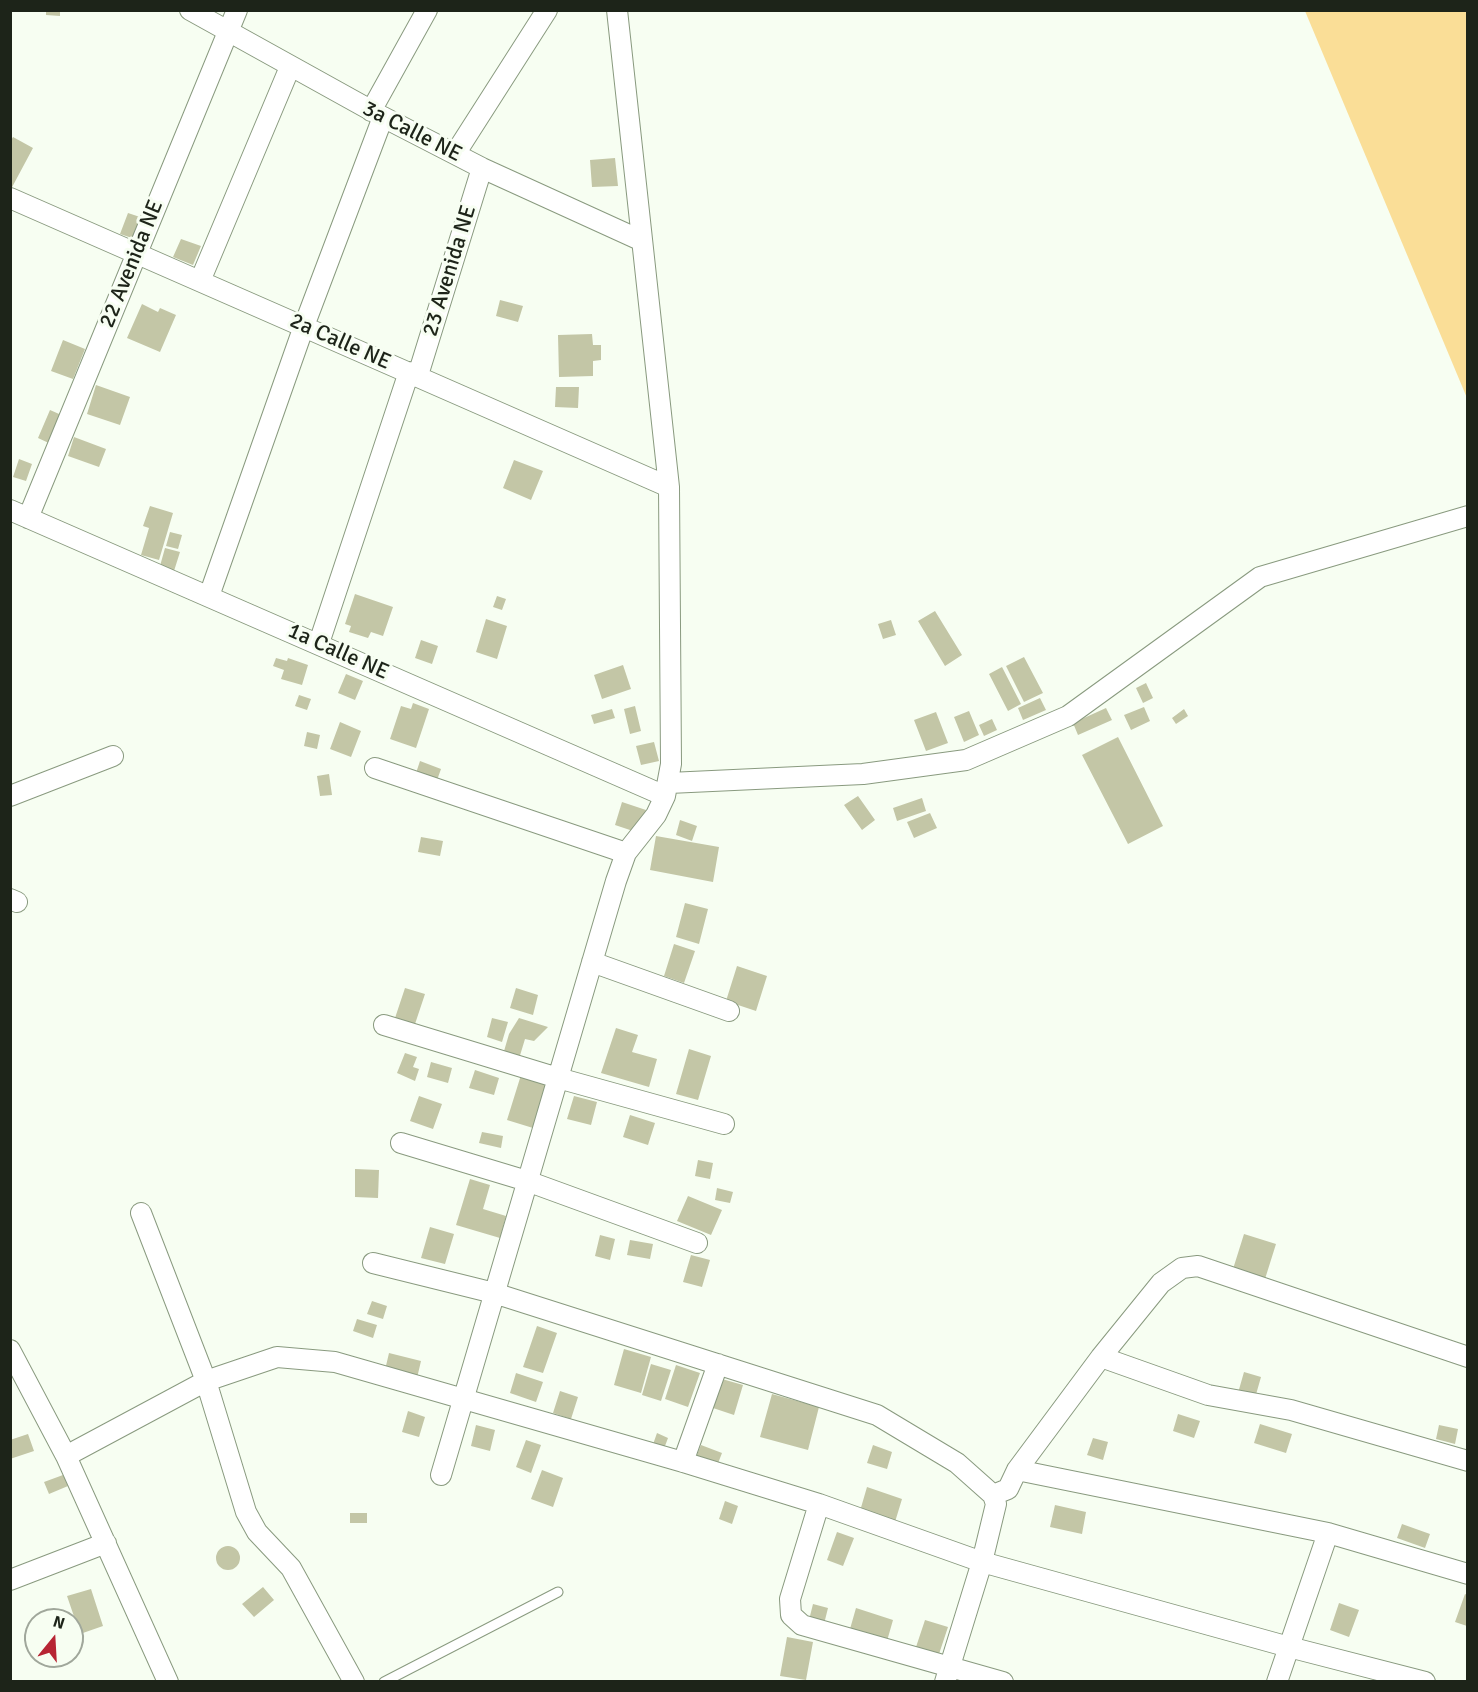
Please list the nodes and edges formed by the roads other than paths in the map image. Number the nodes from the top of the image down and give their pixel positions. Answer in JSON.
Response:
{"nodes":[{"id":1,"x":190,"y":10,"type":"edge"},
{"id":2,"x":237,"y":10,"type":"edge"},
{"id":3,"x":427,"y":10,"type":"edge"},
{"id":4,"x":547,"y":10,"type":"edge"},
{"id":5,"x":617,"y":10,"type":"edge"},
{"id":6,"x":228,"y":32,"type":"junction"},
{"id":7,"x":290,"y":67,"type":"junction"},
{"id":8,"x":377,"y":114,"type":"junction"},
{"id":9,"x":455,"y":154,"type":"junction"},
{"id":10,"x":482,"y":168,"type":"junction"},
{"id":11,"x":10,"y":198,"type":"edge"},
{"id":12,"x":640,"y":240,"type":"junction"},
{"id":13,"x":137,"y":253,"type":"junction"},
{"id":14,"x":200,"y":281,"type":"junction"},
{"id":15,"x":304,"y":326,"type":"junction"},
{"id":16,"x":413,"y":373,"type":"junction"},
{"id":17,"x":669,"y":487,"type":"junction"},
{"id":18,"x":19,"y":514,"type":"edge"},
{"id":19,"x":1467,"y":516,"type":"edge"},
{"id":20,"x":209,"y":596,"type":"junction"},
{"id":21,"x":319,"y":643,"type":"junction"},
{"id":22,"x":113,"y":756,"type":"dead end"},
{"id":23,"x":375,"y":768,"type":"dead end"},
{"id":24,"x":667,"y":789,"type":"junction"},
{"id":25,"x":10,"y":796,"type":"edge"},
{"id":26,"x":626,"y":853,"type":"junction"},
{"id":27,"x":592,"y":962,"type":"junction"},
{"id":28,"x":729,"y":1011,"type":"dead end"},
{"id":29,"x":384,"y":1025,"type":"dead end"},
{"id":30,"x":558,"y":1078,"type":"junction"},
{"id":31,"x":724,"y":1124,"type":"dead end"},
{"id":32,"x":401,"y":1143,"type":"dead end"},
{"id":33,"x":527,"y":1181,"type":"junction"},
{"id":34,"x":141,"y":1213,"type":"dead end"},
{"id":35,"x":697,"y":1243,"type":"dead end"},
{"id":36,"x":373,"y":1263,"type":"dead end"},
{"id":37,"x":494,"y":1293,"type":"junction"},
{"id":38,"x":10,"y":1350,"type":"edge"},
{"id":39,"x":1101,"y":1357,"type":"junction"},
{"id":40,"x":1467,"y":1357,"type":"edge"},
{"id":41,"x":718,"y":1364,"type":"junction"},
{"id":42,"x":206,"y":1381,"type":"junction"},
{"id":43,"x":463,"y":1400,"type":"junction"},
{"id":44,"x":66,"y":1456,"type":"junction"},
{"id":45,"x":1467,"y":1461,"type":"edge"},
{"id":46,"x":683,"y":1462,"type":"junction"},
{"id":47,"x":1017,"y":1470,"type":"junction"},
{"id":48,"x":441,"y":1475,"type":"dead end"},
{"id":49,"x":993,"y":1495,"type":"junction"},
{"id":50,"x":819,"y":1504,"type":"junction"},
{"id":51,"x":1328,"y":1533,"type":"junction"},
{"id":52,"x":106,"y":1543,"type":"junction"},
{"id":53,"x":982,"y":1562,"type":"junction"},
{"id":54,"x":1467,"y":1574,"type":"edge"},
{"id":55,"x":10,"y":1580,"type":"edge"},
{"id":56,"x":558,"y":1592,"type":"dead end"},
{"id":57,"x":1289,"y":1647,"type":"junction"},
{"id":58,"x":948,"y":1674,"type":"edge"},
{"id":59,"x":168,"y":1682,"type":"edge"},
{"id":60,"x":354,"y":1682,"type":"edge"},
{"id":61,"x":384,"y":1682,"type":"edge"},
{"id":62,"x":1003,"y":1682,"type":"edge"},
{"id":63,"x":1277,"y":1682,"type":"edge"},
{"id":64,"x":1425,"y":1682,"type":"edge"}],
"edges":[{"from":1,"to":6,"type":"street","name":"3a Calle NE"},
{"from":2,"to":6,"type":"street","name":"22 Avenida NE"},
{"from":3,"to":8,"type":"street"},
{"from":4,"to":9,"type":"street"},
{"from":5,"to":12,"type":"street"},
{"from":6,"to":7,"type":"street","name":"3a Calle NE"},
{"from":6,"to":13,"type":"street","name":"22 Avenida NE"},
{"from":7,"to":8,"type":"street","name":"3a Calle NE"},
{"from":7,"to":14,"type":"street"},
{"from":8,"to":9,"type":"street","name":"3a Calle NE"},
{"from":8,"to":15,"type":"street"},
{"from":9,"to":10,"type":"street","name":"3a Calle NE"},
{"from":10,"to":12,"type":"street","name":"3a Calle NE"},
{"from":10,"to":16,"type":"street","name":"23 Avenida NE"},
{"from":11,"to":13,"type":"street","name":"2a Calle NE"},
{"from":12,"to":17,"type":"street"},
{"from":13,"to":14,"type":"street","name":"2a Calle NE"},
{"from":13,"to":18,"type":"street","name":"22 Avenida NE"},
{"from":14,"to":15,"type":"street","name":"2a Calle NE"},
{"from":15,"to":16,"type":"street","name":"2a Calle NE"},
{"from":15,"to":20,"type":"street"},
{"from":16,"to":17,"type":"street","name":"2a Calle NE"},
{"from":16,"to":21,"type":"street","name":"23 Avenida NE"},
{"from":17,"to":24,"type":"street"},
{"from":18,"to":20,"type":"street","name":"1a Calle NE"},
{"from":19,"to":24,"type":"street"},
{"from":20,"to":21,"type":"street","name":"1a Calle NE"},
{"from":21,"to":24,"type":"street","name":"1a Calle NE"},
{"from":22,"to":25,"type":"street"},
{"from":23,"to":26,"type":"street"},
{"from":24,"to":26,"type":"street"},
{"from":26,"to":27,"type":"street"},
{"from":27,"to":28,"type":"street"},
{"from":27,"to":30,"type":"street"},
{"from":29,"to":30,"type":"street"},
{"from":30,"to":31,"type":"street"},
{"from":30,"to":33,"type":"street"},
{"from":32,"to":33,"type":"street"},
{"from":33,"to":35,"type":"street"},
{"from":33,"to":37,"type":"street"},
{"from":34,"to":42,"type":"street"},
{"from":36,"to":37,"type":"street"},
{"from":37,"to":41,"type":"street"},
{"from":37,"to":43,"type":"street"},
{"from":38,"to":44,"type":"street"},
{"from":39,"to":40,"type":"street"},
{"from":39,"to":45,"type":"street"},
{"from":39,"to":47,"type":"street"},
{"from":41,"to":46,"type":"street"},
{"from":41,"to":49,"type":"street"},
{"from":42,"to":43,"type":"street"},
{"from":42,"to":44,"type":"street"},
{"from":42,"to":60,"type":"street"},
{"from":43,"to":46,"type":"street"},
{"from":43,"to":48,"type":"street"},
{"from":44,"to":52,"type":"street"},
{"from":46,"to":50,"type":"street"},
{"from":47,"to":49,"type":"street"},
{"from":47,"to":51,"type":"street"},
{"from":49,"to":53,"type":"street"},
{"from":50,"to":53,"type":"street"},
{"from":50,"to":58,"type":"street"},
{"from":51,"to":54,"type":"street"},
{"from":51,"to":57,"type":"street"},
{"from":52,"to":55,"type":"street"},
{"from":52,"to":59,"type":"street"},
{"from":53,"to":57,"type":"street"},
{"from":53,"to":58,"type":"street"},
{"from":56,"to":61,"type":"lane"},
{"from":57,"to":63,"type":"street"},
{"from":57,"to":64,"type":"street"},
{"from":58,"to":62,"type":"street"}]}
